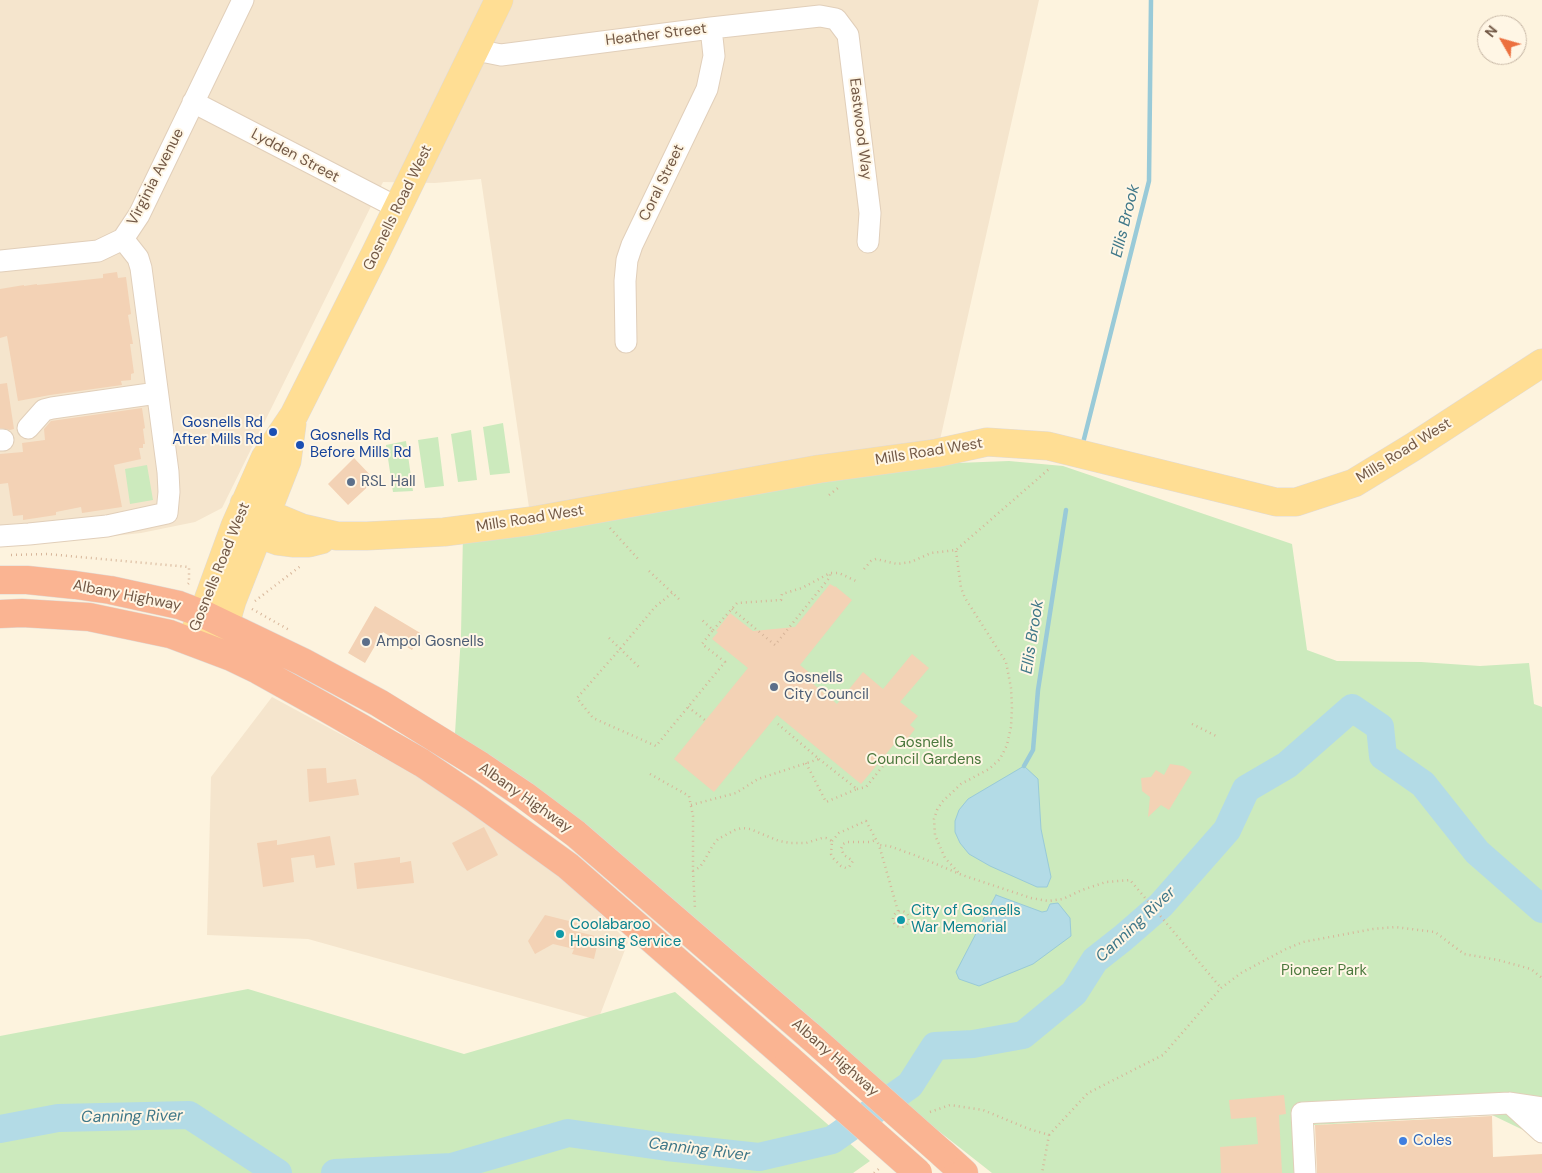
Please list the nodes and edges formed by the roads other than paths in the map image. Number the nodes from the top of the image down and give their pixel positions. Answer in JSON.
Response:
{"nodes":[{"id":1,"x":243,"y":0,"type":"edge"},
{"id":2,"x":499,"y":0,"type":"edge"},
{"id":3,"x":836,"y":19,"type":"joint"},
{"id":4,"x":711,"y":28,"type":"junction"},
{"id":5,"x":476,"y":47,"type":"junction"},
{"id":6,"x":193,"y":102,"type":"junction"},
{"id":7,"x":398,"y":208,"type":"junction"},
{"id":8,"x":123,"y":240,"type":"junction"},
{"id":9,"x":868,"y":242,"type":"dead end"},
{"id":10,"x":0,"y":261,"type":"edge"},
{"id":11,"x":626,"y":342,"type":"dead end"},
{"id":12,"x":1542,"y":363,"type":"edge"},
{"id":13,"x":157,"y":393,"type":"junction"},
{"id":14,"x":28,"y":428,"type":"dead end"},
{"id":15,"x":251,"y":519,"type":"junction"},
{"id":16,"x":0,"y":536,"type":"edge"},
{"id":17,"x":0,"y":580,"type":"edge"},
{"id":18,"x":0,"y":594,"type":"edge"},
{"id":19,"x":11,"y":613,"type":"edge"},
{"id":20,"x":214,"y":620,"type":"junction"},
{"id":21,"x":202,"y":646,"type":"junction"},
{"id":22,"x":509,"y":785,"type":"junction"},
{"id":23,"x":614,"y":906,"type":"junction"},
{"id":24,"x":1510,"y":1103,"type":"junction"},
{"id":25,"x":1542,"y":1108,"type":"edge"},
{"id":26,"x":1542,"y":1132,"type":"edge"},
{"id":27,"x":918,"y":1173,"type":"edge"},
{"id":28,"x":964,"y":1173,"type":"edge"},
{"id":29,"x":1304,"y":1173,"type":"edge"}],
"edges":[{"from":1,"to":6,"type":"street","name":"Virginia Avenue"},
{"from":2,"to":5,"type":"main road","name":"Gosnells Road West"},
{"from":3,"to":4,"type":"street","name":"Heather Street"},
{"from":3,"to":9,"type":"street","name":"Eastwood Way"},
{"from":4,"to":5,"type":"street","name":"Heather Street"},
{"from":4,"to":11,"type":"street","name":"Coral Street"},
{"from":5,"to":7,"type":"main road","name":"Gosnells Road West"},
{"from":6,"to":7,"type":"street","name":"Lydden Street"},
{"from":6,"to":8,"type":"street","name":"Virginia Avenue"},
{"from":7,"to":15,"type":"main road","name":"Gosnells Road West"},
{"from":8,"to":10,"type":"street","name":"Virginia Avenue"},
{"from":8,"to":13,"type":"street"},
{"from":12,"to":15,"type":"main road","name":"Mills Road West"},
{"from":13,"to":14,"type":"street"},
{"from":13,"to":16,"type":"street"},
{"from":15,"to":20,"type":"main road","name":"Gosnells Road West"},
{"from":17,"to":20,"type":"highway","name":"Albany Highway"},
{"from":18,"to":19,"type":"highway"},
{"from":19,"to":21,"type":"highway","name":"Albany Highway"},
{"from":20,"to":21,"type":"main road","name":"Gosnells Road West"},
{"from":20,"to":22,"type":"highway","name":"Albany Highway"},
{"from":21,"to":23,"type":"highway","name":"Albany Highway"},
{"from":22,"to":23,"type":"highway"},
{"from":22,"to":28,"type":"highway","name":"Albany Highway","bridge":true},
{"from":23,"to":27,"type":"highway","name":"Albany Highway","bridge":true},
{"from":24,"to":25,"type":"street"},
{"from":24,"to":26,"type":"street"},
{"from":24,"to":29,"type":"street"}]}
